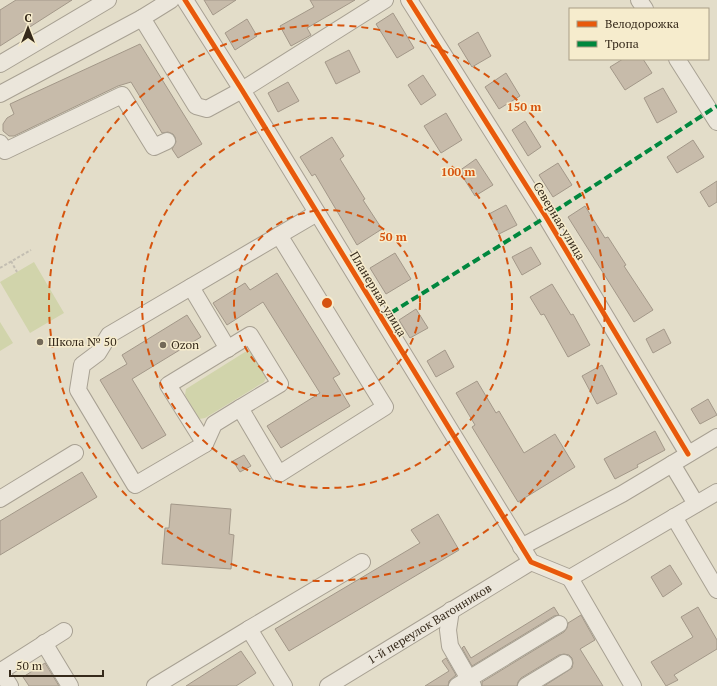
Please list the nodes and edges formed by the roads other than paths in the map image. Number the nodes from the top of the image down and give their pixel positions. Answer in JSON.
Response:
{"nodes":[{"id":1,"x":108,"y":0,"type":"edge"},
{"id":2,"x":171,"y":0,"type":"edge"},
{"id":3,"x":185,"y":0,"type":"edge"},
{"id":4,"x":385,"y":0,"type":"edge"},
{"id":5,"x":409,"y":0,"type":"edge"},
{"id":6,"x":142,"y":18,"type":"junction"},
{"id":7,"x":678,"y":60,"type":"edge"},
{"id":8,"x":0,"y":64,"type":"edge"},
{"id":9,"x":242,"y":90,"type":"junction"},
{"id":10,"x":0,"y":94,"type":"edge"},
{"id":11,"x":717,"y":122,"type":"edge"},
{"id":12,"x":167,"y":141,"type":"dead end"},
{"id":13,"x":0,"y":143,"type":"edge"},
{"id":14,"x":317,"y":213,"type":"junction"},
{"id":15,"x":279,"y":235,"type":"junction"},
{"id":16,"x":191,"y":287,"type":"junction"},
{"id":17,"x":228,"y":349,"type":"junction"},
{"id":18,"x":240,"y":408,"type":"junction"},
{"id":19,"x":717,"y":438,"type":"edge"},
{"id":20,"x":205,"y":444,"type":"junction"},
{"id":21,"x":75,"y":453,"type":"dead end"},
{"id":22,"x":688,"y":454,"type":"junction"},
{"id":23,"x":672,"y":464,"type":"junction"},
{"id":24,"x":717,"y":492,"type":"edge"},
{"id":25,"x":0,"y":499,"type":"edge"},
{"id":26,"x":696,"y":504,"type":"junction"},
{"id":27,"x":674,"y":517,"type":"junction"},
{"id":28,"x":522,"y":547,"type":"junction"},
{"id":29,"x":362,"y":562,"type":"dead end"},
{"id":30,"x":531,"y":562,"type":"junction"},
{"id":31,"x":570,"y":578,"type":"junction"},
{"id":32,"x":717,"y":590,"type":"edge"},
{"id":33,"x":451,"y":610,"type":"junction"},
{"id":34,"x":559,"y":624,"type":"dead end"},
{"id":35,"x":249,"y":629,"type":"junction"},
{"id":36,"x":64,"y":631,"type":"dead end"},
{"id":37,"x":44,"y":643,"type":"junction"},
{"id":38,"x":564,"y":662,"type":"dead end"},
{"id":39,"x":0,"y":671,"type":"edge"},
{"id":40,"x":466,"y":684,"type":"edge"},
{"id":41,"x":10,"y":686,"type":"edge"},
{"id":42,"x":70,"y":686,"type":"edge"},
{"id":43,"x":155,"y":686,"type":"edge"},
{"id":44,"x":282,"y":686,"type":"edge"},
{"id":45,"x":328,"y":686,"type":"edge"},
{"id":46,"x":526,"y":686,"type":"edge"},
{"id":47,"x":633,"y":686,"type":"edge"}],
"edges":[{"from":1,"to":8,"type":"street"},
{"from":2,"to":6,"type":"street"},
{"from":3,"to":9,"type":"street","name":"Планерная улица"},
{"from":4,"to":9,"type":"street"},
{"from":5,"to":22,"type":"street","name":"Северная улица"},
{"from":6,"to":9,"type":"street"},
{"from":6,"to":10,"type":"street"},
{"from":7,"to":11,"type":"street"},
{"from":9,"to":14,"type":"street","name":"Планерная улица"},
{"from":12,"to":13,"type":"street"},
{"from":14,"to":15,"type":"street"},
{"from":14,"to":28,"type":"street","name":"Планерная улица"},
{"from":15,"to":16,"type":"street"},
{"from":15,"to":18,"type":"street"},
{"from":16,"to":17,"type":"street"},
{"from":16,"to":20,"type":"street"},
{"from":17,"to":18,"type":"street"},
{"from":17,"to":20,"type":"street"},
{"from":18,"to":20,"type":"street"},
{"from":19,"to":22,"type":"street"},
{"from":21,"to":25,"type":"street"},
{"from":22,"to":23,"type":"street"},
{"from":23,"to":26,"type":"street"},
{"from":23,"to":28,"type":"street"},
{"from":24,"to":26,"type":"street"},
{"from":26,"to":27,"type":"street"},
{"from":27,"to":31,"type":"street"},
{"from":27,"to":32,"type":"street"},
{"from":28,"to":30,"type":"street","name":"Планерная улица"},
{"from":29,"to":35,"type":"street"},
{"from":30,"to":31,"type":"street"},
{"from":30,"to":33,"type":"street","name":"1-й переулок Вагонников"},
{"from":31,"to":47,"type":"street"},
{"from":33,"to":40,"type":"street"},
{"from":33,"to":45,"type":"street","name":"1-й переулок Вагонников"},
{"from":34,"to":40,"type":"street"},
{"from":35,"to":43,"type":"street"},
{"from":35,"to":44,"type":"street"},
{"from":36,"to":37,"type":"street"},
{"from":37,"to":39,"type":"street"},
{"from":37,"to":42,"type":"street"},
{"from":38,"to":46,"type":"street"},
{"from":39,"to":41,"type":"street"}]}
